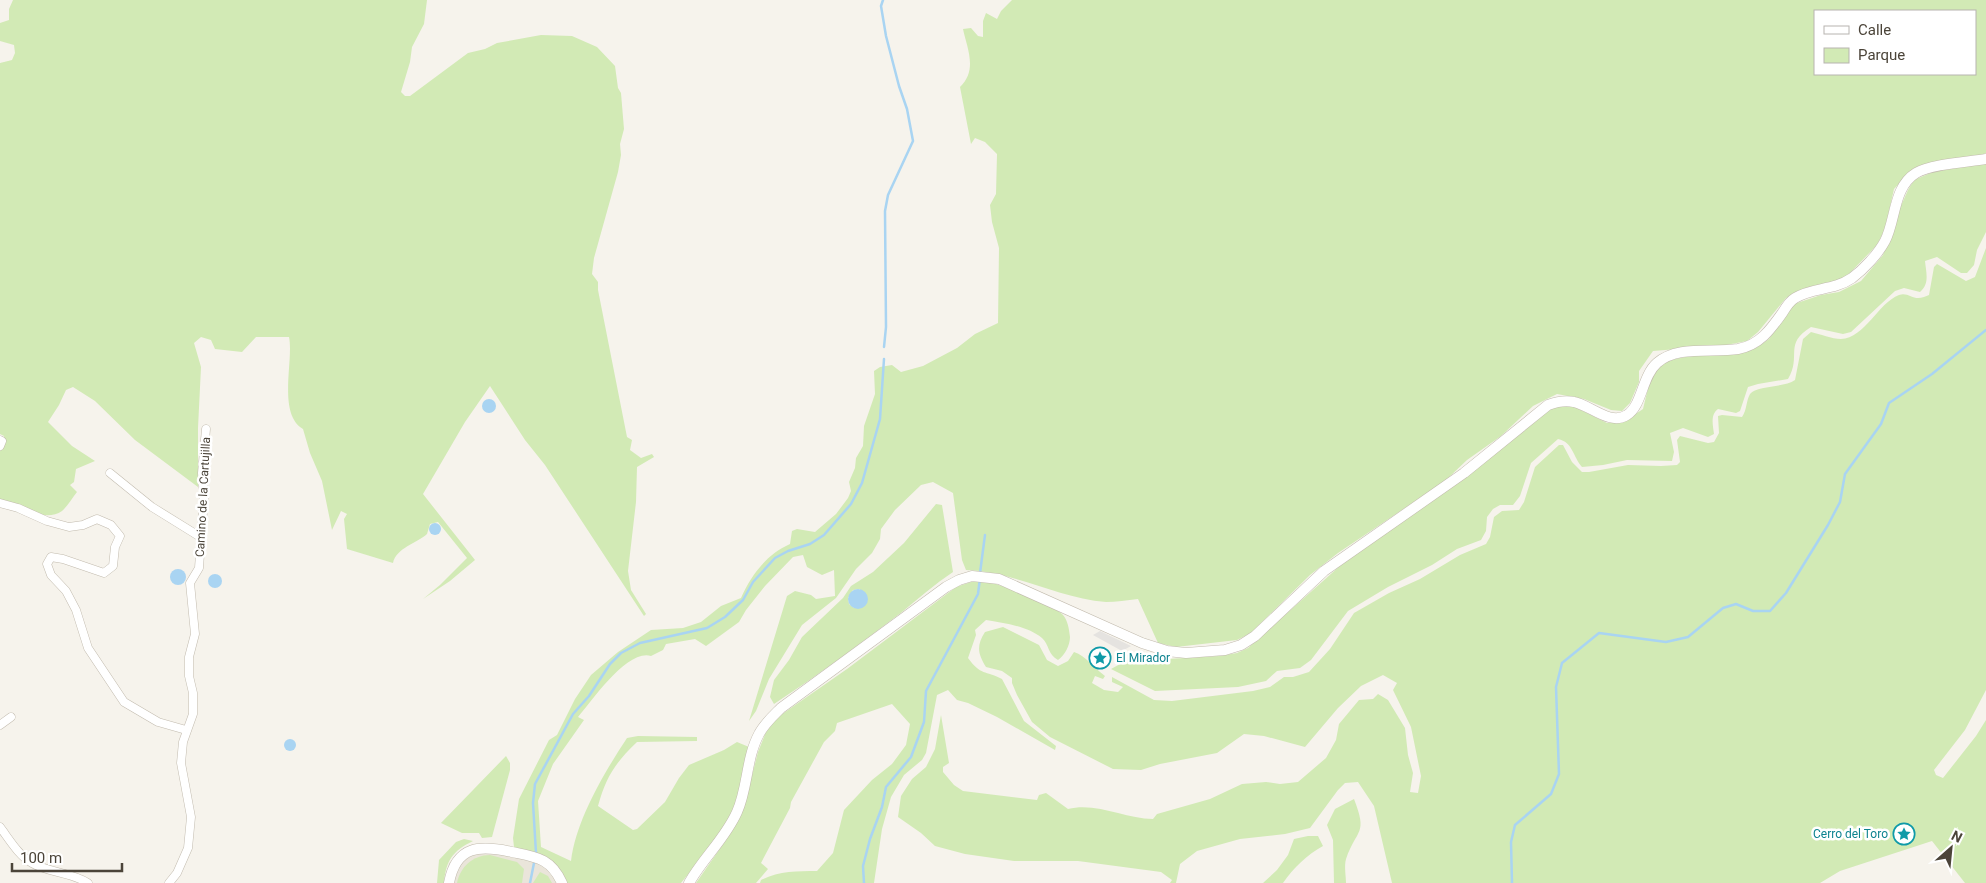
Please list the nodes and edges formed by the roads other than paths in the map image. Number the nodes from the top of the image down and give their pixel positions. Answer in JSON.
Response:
{"nodes":[{"id":1,"x":1986,"y":158,"type":"edge"},
{"id":2,"x":206,"y":429,"type":"dead end"},
{"id":3,"x":0,"y":440,"type":"edge"},
{"id":4,"x":0,"y":446,"type":"edge"},
{"id":5,"x":110,"y":473,"type":"dead end"},
{"id":6,"x":0,"y":503,"type":"edge"},
{"id":7,"x":202,"y":538,"type":"junction"},
{"id":8,"x":11,"y":717,"type":"dead end"},
{"id":9,"x":0,"y":725,"type":"edge"},
{"id":10,"x":186,"y":730,"type":"junction"},
{"id":11,"x":0,"y":827,"type":"edge"},
{"id":12,"x":88,"y":883,"type":"edge"},
{"id":13,"x":169,"y":883,"type":"edge"},
{"id":14,"x":449,"y":883,"type":"edge"},
{"id":15,"x":562,"y":883,"type":"edge"},
{"id":16,"x":689,"y":883,"type":"edge"}],
"edges":[{"from":1,"to":16,"type":"street"},
{"from":2,"to":7,"type":"street","name":"Camino de la Cartujilla"},
{"from":3,"to":4,"type":"street"},
{"from":5,"to":7,"type":"street"},
{"from":6,"to":10,"type":"street"},
{"from":7,"to":10,"type":"street","name":"Camino de la Cartujilla"},
{"from":8,"to":9,"type":"street"},
{"from":10,"to":13,"type":"street","name":"Camino de la Cartujilla"},
{"from":11,"to":12,"type":"street"},
{"from":14,"to":15,"type":"street"}]}
